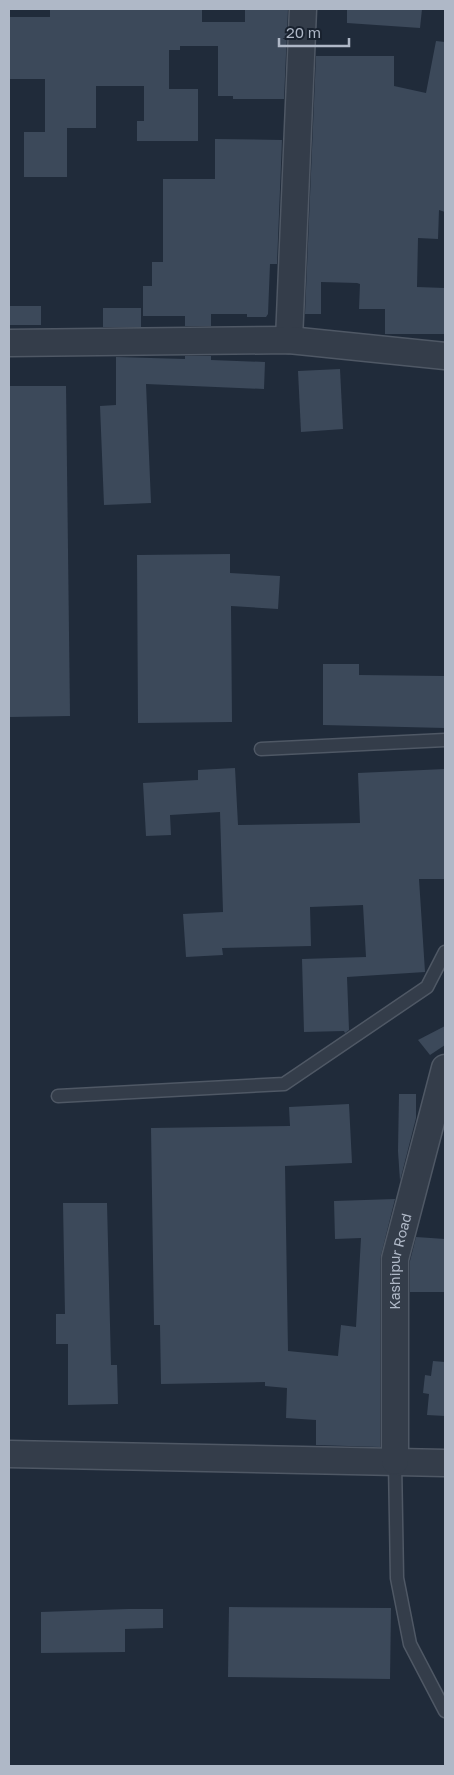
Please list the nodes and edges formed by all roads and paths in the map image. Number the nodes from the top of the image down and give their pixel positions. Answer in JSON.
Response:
{"nodes":[{"id":1,"x":303,"y":9,"type":"edge"},
{"id":2,"x":289,"y":340,"type":"junction"},
{"id":3,"x":9,"y":343,"type":"edge"},
{"id":4,"x":445,"y":356,"type":"edge"},
{"id":5,"x":445,"y":740,"type":"edge"},
{"id":6,"x":261,"y":749,"type":"dead end"},
{"id":7,"x":445,"y":952,"type":"edge"},
{"id":8,"x":445,"y":1068,"type":"edge"},
{"id":9,"x":58,"y":1096,"type":"dead end"},
{"id":10,"x":9,"y":1454,"type":"edge"},
{"id":11,"x":395,"y":1461,"type":"junction"},
{"id":12,"x":445,"y":1463,"type":"edge"},
{"id":13,"x":445,"y":1711,"type":"edge"}],
"edges":[{"from":1,"to":2,"type":"street"},
{"from":2,"to":3,"type":"street"},
{"from":2,"to":4,"type":"street"},
{"from":5,"to":6,"type":"lane"},
{"from":7,"to":9,"type":"lane"},
{"from":8,"to":11,"type":"street","name":"Kashipur Road"},
{"from":10,"to":11,"type":"street"},
{"from":11,"to":12,"type":"street"},
{"from":11,"to":13,"type":"lane"}]}
